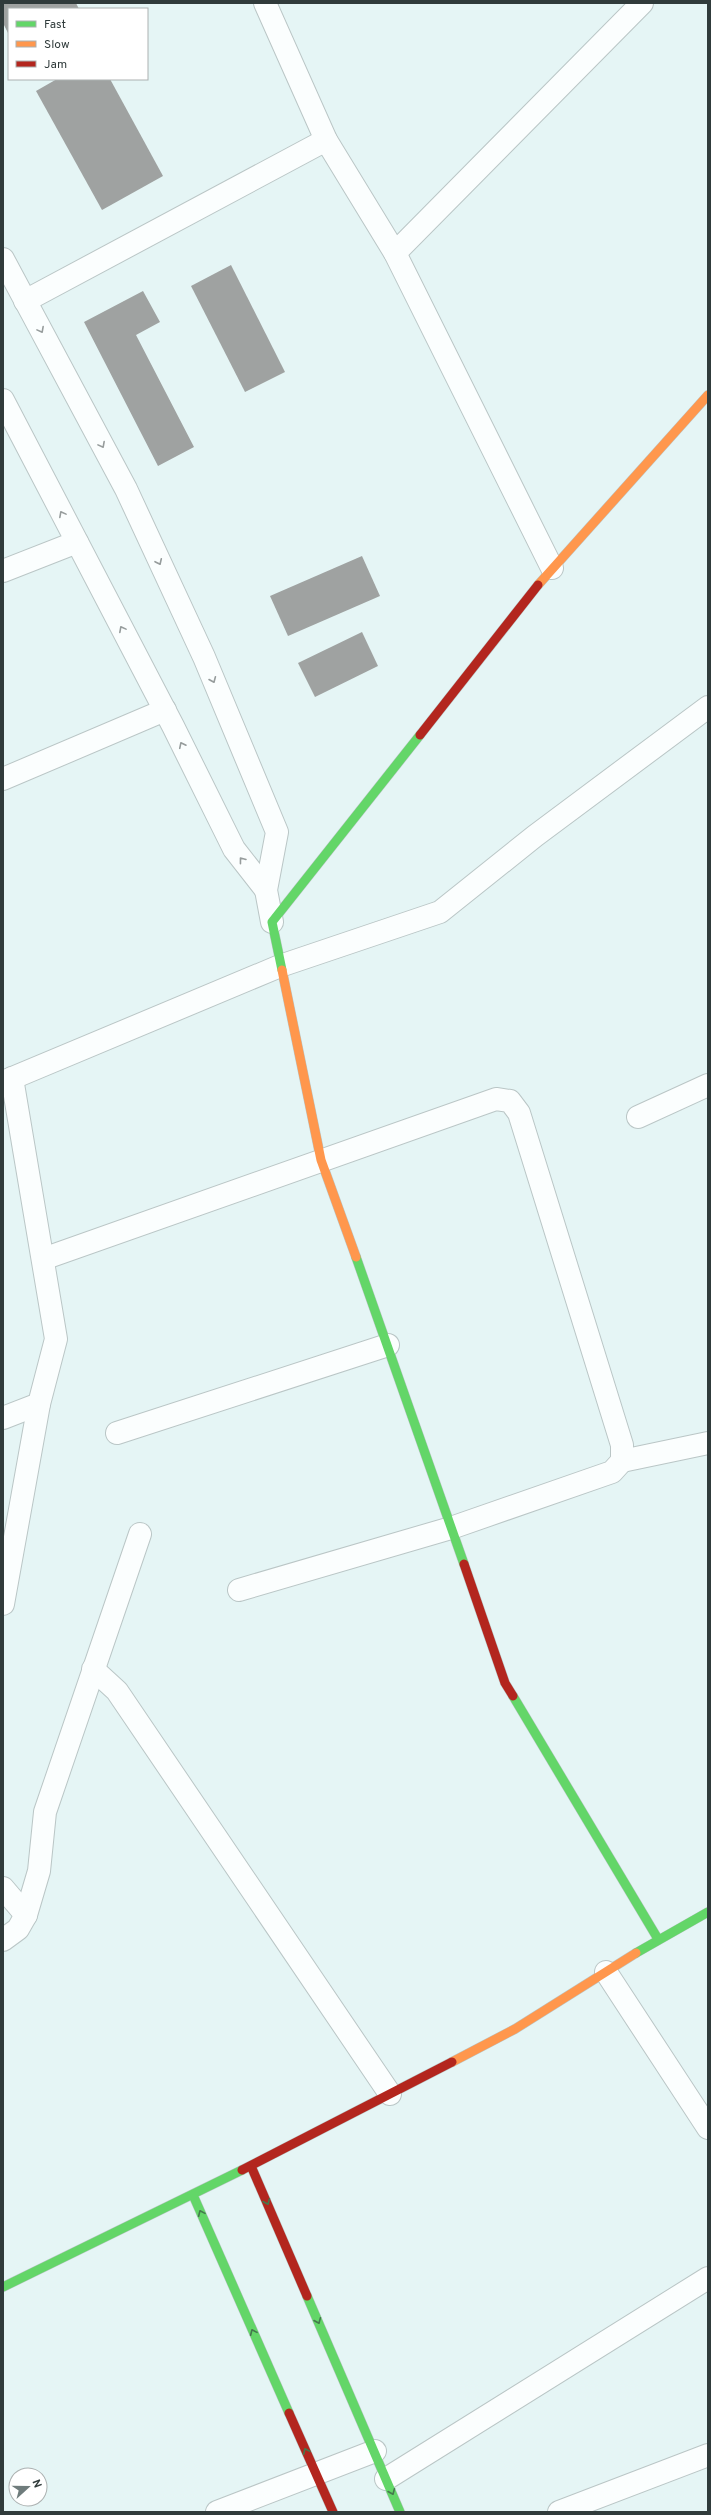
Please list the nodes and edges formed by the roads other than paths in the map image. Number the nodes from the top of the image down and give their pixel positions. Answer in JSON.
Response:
{"nodes":[{"id":1,"x":265,"y":3,"type":"edge"},
{"id":2,"x":642,"y":3,"type":"edge"},
{"id":3,"x":326,"y":140,"type":"junction"},
{"id":4,"x":395,"y":254,"type":"junction"},
{"id":5,"x":3,"y":261,"type":"edge"},
{"id":6,"x":25,"y":301,"type":"junction"},
{"id":7,"x":708,"y":396,"type":"edge"},
{"id":8,"x":3,"y":400,"type":"edge"},
{"id":9,"x":77,"y":542,"type":"junction"},
{"id":10,"x":552,"y":568,"type":"junction"},
{"id":11,"x":3,"y":571,"type":"edge"},
{"id":12,"x":708,"y":708,"type":"edge"},
{"id":13,"x":165,"y":710,"type":"junction"},
{"id":14,"x":3,"y":779,"type":"edge"},
{"id":15,"x":266,"y":890,"type":"junction"},
{"id":16,"x":272,"y":922,"type":"junction"},
{"id":17,"x":280,"y":966,"type":"junction"},
{"id":18,"x":7,"y":1080,"type":"edge"},
{"id":19,"x":708,"y":1085,"type":"edge"},
{"id":20,"x":638,"y":1117,"type":"dead end"},
{"id":21,"x":321,"y":1160,"type":"junction"},
{"id":22,"x":43,"y":1259,"type":"junction"},
{"id":23,"x":388,"y":1345,"type":"junction"},
{"id":24,"x":39,"y":1404,"type":"junction"},
{"id":25,"x":3,"y":1418,"type":"edge"},
{"id":26,"x":117,"y":1433,"type":"dead end"},
{"id":27,"x":708,"y":1443,"type":"edge"},
{"id":28,"x":622,"y":1461,"type":"junction"},
{"id":29,"x":451,"y":1528,"type":"junction"},
{"id":30,"x":140,"y":1534,"type":"dead end"},
{"id":31,"x":239,"y":1590,"type":"dead end"},
{"id":32,"x":3,"y":1604,"type":"edge"},
{"id":33,"x":93,"y":1669,"type":"junction"},
{"id":34,"x":3,"y":1888,"type":"edge"},
{"id":35,"x":708,"y":1912,"type":"edge"},
{"id":36,"x":26,"y":1915,"type":"junction"},
{"id":37,"x":658,"y":1939,"type":"junction"},
{"id":38,"x":3,"y":1940,"type":"edge"},
{"id":39,"x":606,"y":1972,"type":"junction"},
{"id":40,"x":390,"y":2094,"type":"junction"},
{"id":41,"x":708,"y":2128,"type":"edge"},
{"id":42,"x":251,"y":2166,"type":"junction"},
{"id":43,"x":192,"y":2195,"type":"junction"},
{"id":44,"x":708,"y":2278,"type":"edge"},
{"id":45,"x":3,"y":2288,"type":"edge"},
{"id":46,"x":375,"y":2451,"type":"junction"},
{"id":47,"x":708,"y":2455,"type":"edge"},
{"id":48,"x":316,"y":2474,"type":"junction"},
{"id":49,"x":386,"y":2478,"type":"junction"},
{"id":50,"x":217,"y":2512,"type":"edge"},
{"id":51,"x":333,"y":2512,"type":"edge"},
{"id":52,"x":400,"y":2512,"type":"edge"},
{"id":53,"x":559,"y":2512,"type":"edge"}],
"edges":[{"from":1,"to":3,"type":"street"},
{"from":2,"to":4,"type":"street"},
{"from":3,"to":4,"type":"street"},
{"from":3,"to":6,"type":"street"},
{"from":4,"to":10,"type":"street"},
{"from":5,"to":6,"type":"street"},
{"from":6,"to":15,"type":"street","one_way":true},
{"from":7,"to":10,"type":"street"},
{"from":9,"to":8,"type":"street","one_way":true},
{"from":9,"to":11,"type":"street"},
{"from":13,"to":9,"type":"street","one_way":true},
{"from":10,"to":16,"type":"street"},
{"from":12,"to":17,"type":"street"},
{"from":13,"to":14,"type":"street"},
{"from":15,"to":13,"type":"street","one_way":true},
{"from":15,"to":16,"type":"street"},
{"from":16,"to":17,"type":"street"},
{"from":17,"to":18,"type":"street"},
{"from":17,"to":21,"type":"street"},
{"from":18,"to":22,"type":"street"},
{"from":19,"to":20,"type":"street"},
{"from":21,"to":22,"type":"street"},
{"from":21,"to":23,"type":"street"},
{"from":21,"to":28,"type":"street"},
{"from":22,"to":24,"type":"street"},
{"from":23,"to":26,"type":"street"},
{"from":23,"to":29,"type":"street"},
{"from":24,"to":25,"type":"street"},
{"from":24,"to":32,"type":"street"},
{"from":27,"to":28,"type":"street"},
{"from":28,"to":29,"type":"street"},
{"from":29,"to":31,"type":"street"},
{"from":29,"to":37,"type":"street"},
{"from":30,"to":33,"type":"street"},
{"from":33,"to":36,"type":"street"},
{"from":33,"to":40,"type":"street"},
{"from":34,"to":36,"type":"street"},
{"from":35,"to":37,"type":"street"},
{"from":36,"to":38,"type":"street"},
{"from":37,"to":39,"type":"street"},
{"from":39,"to":40,"type":"street"},
{"from":39,"to":41,"type":"street"},
{"from":40,"to":42,"type":"street"},
{"from":42,"to":43,"type":"street"},
{"from":42,"to":46,"type":"street","one_way":true},
{"from":43,"to":45,"type":"street"},
{"from":48,"to":43,"type":"street","one_way":true},
{"from":44,"to":49,"type":"street"},
{"from":46,"to":48,"type":"street"},
{"from":46,"to":49,"type":"street"},
{"from":47,"to":53,"type":"street"},
{"from":48,"to":50,"type":"street"},
{"from":48,"to":51,"type":"street"},
{"from":49,"to":52,"type":"street","one_way":true}]}
